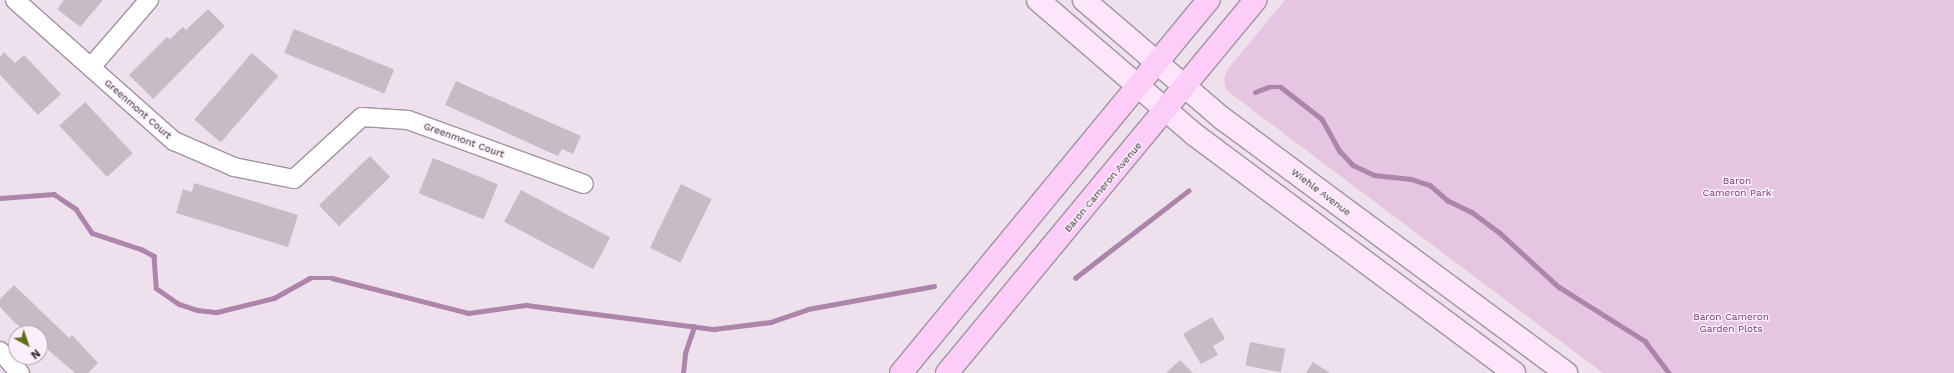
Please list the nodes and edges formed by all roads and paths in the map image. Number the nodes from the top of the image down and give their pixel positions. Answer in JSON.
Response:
{"nodes":[{"id":1,"x":15,"y":0,"type":"edge"},
{"id":2,"x":149,"y":0,"type":"edge"},
{"id":3,"x":1038,"y":0,"type":"edge"},
{"id":4,"x":1084,"y":0,"type":"edge"},
{"id":5,"x":1209,"y":0,"type":"edge"},
{"id":6,"x":1256,"y":0,"type":"edge"},
{"id":7,"x":1158,"y":64,"type":"junction"},
{"id":8,"x":91,"y":67,"type":"junction"},
{"id":9,"x":1137,"y":88,"type":"junction"},
{"id":10,"x":1185,"y":88,"type":"junction"},
{"id":11,"x":1166,"y":111,"type":"junction"},
{"id":12,"x":584,"y":184,"type":"dead end"},
{"id":13,"x":0,"y":351,"type":"edge"},
{"id":14,"x":20,"y":373,"type":"edge"},
{"id":15,"x":901,"y":373,"type":"edge"},
{"id":16,"x":947,"y":373,"type":"edge"},
{"id":17,"x":1514,"y":373,"type":"edge"},
{"id":18,"x":1566,"y":373,"type":"edge"}],
"edges":[{"from":1,"to":8,"type":"street","name":"Greenmont Court"},
{"from":2,"to":8,"type":"street"},
{"from":3,"to":9,"type":"main road"},
{"from":4,"to":7,"type":"main road","name":"Wiehle Avenue"},
{"from":5,"to":7,"type":"main road"},
{"from":6,"to":10,"type":"main road","name":"Baron Cameron Avenue"},
{"from":7,"to":9,"type":"main road"},
{"from":7,"to":10,"type":"main road","name":"Wiehle Avenue"},
{"from":8,"to":12,"type":"street","name":"Greenmont Court"},
{"from":9,"to":11,"type":"main road"},
{"from":9,"to":15,"type":"main road"},
{"from":10,"to":11,"type":"main road","name":"Baron Cameron Avenue"},
{"from":10,"to":18,"type":"main road","name":"Wiehle Avenue"},
{"from":11,"to":16,"type":"main road","name":"Baron Cameron Avenue"},
{"from":11,"to":17,"type":"main road"},
{"from":13,"to":14,"type":"street"}]}
